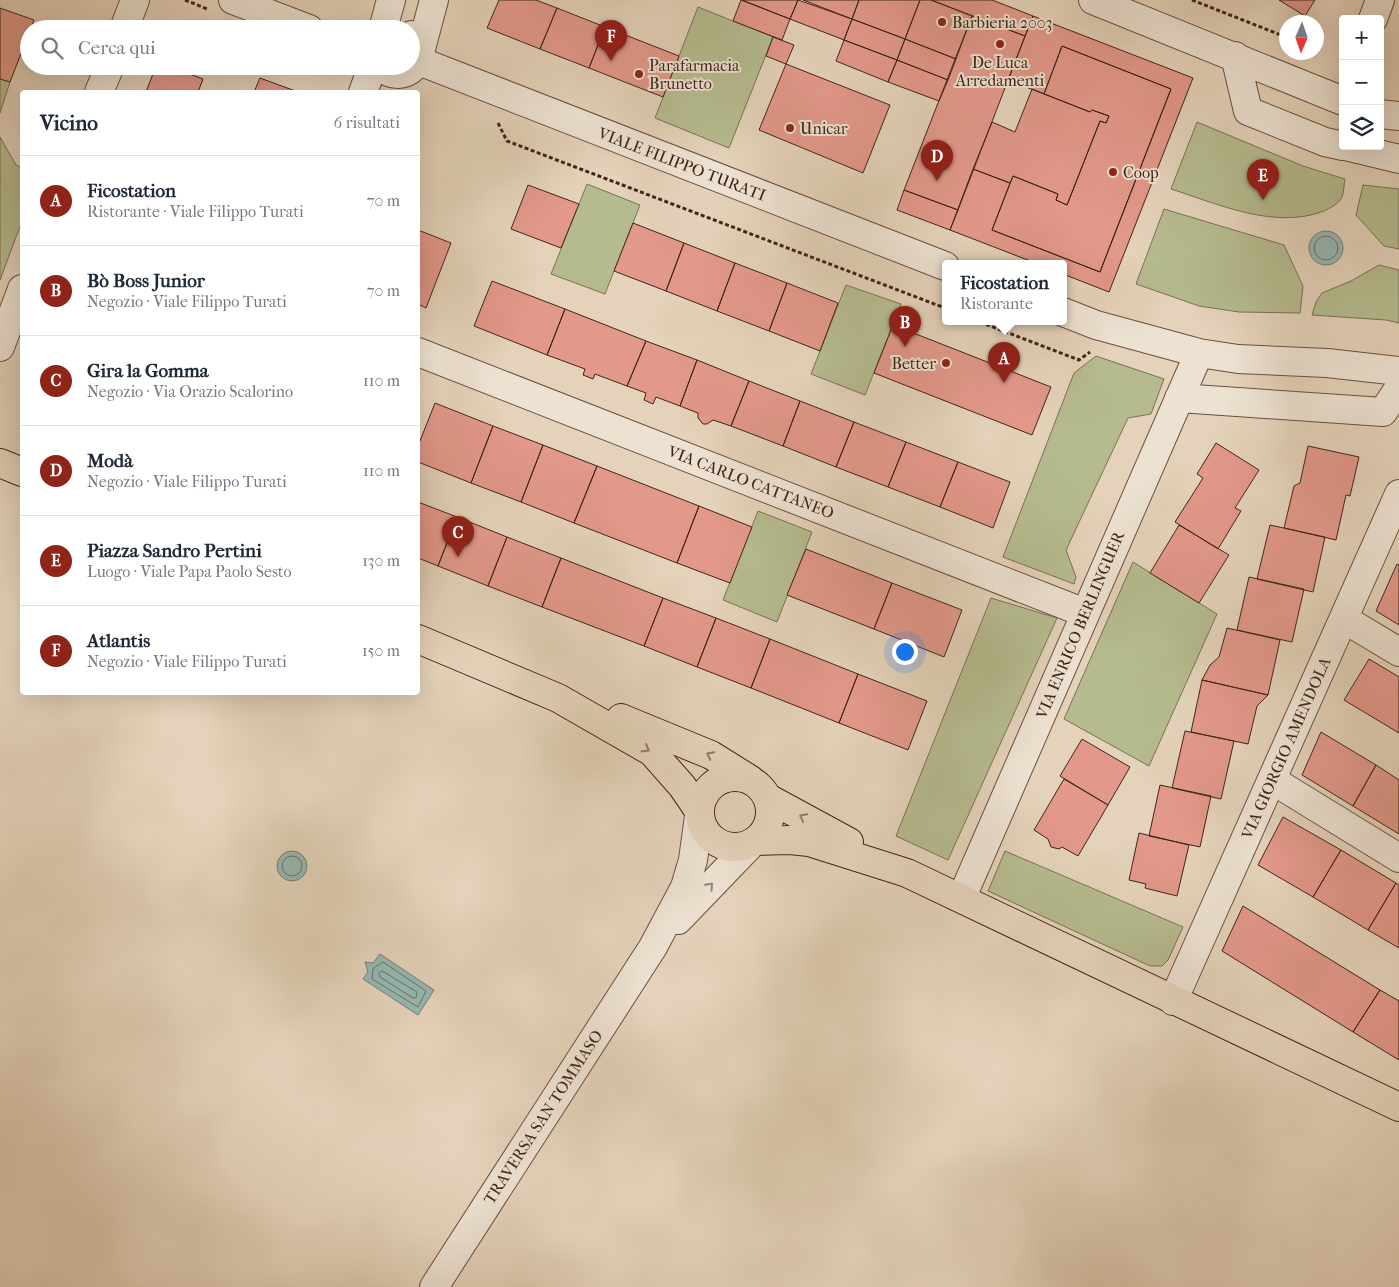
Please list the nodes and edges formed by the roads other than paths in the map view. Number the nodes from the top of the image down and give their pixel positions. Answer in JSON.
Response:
{"nodes":[{"id":1,"x":135,"y":0,"type":"edge"},
{"id":2,"x":233,"y":0,"type":"edge"},
{"id":3,"x":390,"y":0,"type":"edge"},
{"id":4,"x":434,"y":0,"type":"edge"},
{"id":5,"x":1093,"y":0,"type":"edge"},
{"id":6,"x":1380,"y":0,"type":"edge"},
{"id":7,"x":1374,"y":15,"type":"edge"},
{"id":8,"x":127,"y":20,"type":"edge"},
{"id":9,"x":285,"y":20,"type":"edge"},
{"id":10,"x":385,"y":20,"type":"edge"},
{"id":11,"x":420,"y":45,"type":"edge"},
{"id":12,"x":1235,"y":56,"type":"junction"},
{"id":13,"x":420,"y":63,"type":"edge"},
{"id":14,"x":106,"y":75,"type":"edge"},
{"id":15,"x":370,"y":75,"type":"edge"},
{"id":16,"x":100,"y":90,"type":"edge"},
{"id":17,"x":364,"y":90,"type":"edge"},
{"id":18,"x":1339,"y":98,"type":"edge"},
{"id":19,"x":1384,"y":114,"type":"edge"},
{"id":20,"x":1399,"y":116,"type":"edge"},
{"id":21,"x":1339,"y":145,"type":"edge"},
{"id":22,"x":1361,"y":150,"type":"edge"},
{"id":23,"x":1399,"y":159,"type":"edge"},
{"id":24,"x":942,"y":265,"type":"edge"},
{"id":25,"x":20,"y":294,"type":"edge"},
{"id":26,"x":1067,"y":314,"type":"edge"},
{"id":27,"x":0,"y":347,"type":"edge"},
{"id":28,"x":420,"y":353,"type":"edge"},
{"id":29,"x":1199,"y":353,"type":"junction"},
{"id":30,"x":1399,"y":371,"type":"edge"},
{"id":31,"x":1399,"y":388,"type":"edge"},
{"id":32,"x":1179,"y":398,"type":"junction"},
{"id":33,"x":0,"y":463,"type":"edge"},
{"id":34,"x":20,"y":471,"type":"edge"},
{"id":35,"x":1399,"y":494,"type":"edge"},
{"id":36,"x":1085,"y":613,"type":"junction"},
{"id":37,"x":1344,"y":619,"type":"junction"},
{"id":38,"x":420,"y":640,"type":"edge"},
{"id":39,"x":1399,"y":652,"type":"edge"},
{"id":40,"x":558,"y":698,"type":"junction"},
{"id":41,"x":1272,"y":780,"type":"junction"},
{"id":42,"x":760,"y":789,"type":"junction"},
{"id":43,"x":699,"y":814,"type":"junction"},
{"id":44,"x":754,"y":842,"type":"junction"},
{"id":45,"x":1399,"y":858,"type":"edge"},
{"id":46,"x":907,"y":873,"type":"junction"},
{"id":47,"x":962,"y":897,"type":"junction"},
{"id":48,"x":653,"y":947,"type":"junction"},
{"id":49,"x":1173,"y":1001,"type":"junction"},
{"id":50,"x":1399,"y":1106,"type":"edge"},
{"id":51,"x":434,"y":1287,"type":"edge"}],
"edges":[{"from":1,"to":8,"type":"street"},
{"from":2,"to":9,"type":"street"},
{"from":3,"to":10,"type":"street"},
{"from":4,"to":11,"type":"street"},
{"from":5,"to":12,"type":"street"},
{"from":6,"to":7,"type":"street"},
{"from":12,"to":18,"type":"street"},
{"from":12,"to":21,"type":"street"},
{"from":13,"to":24,"type":"street","name":"VIALE FILIPPO TURATI"},
{"from":14,"to":16,"type":"street"},
{"from":15,"to":17,"type":"street"},
{"from":19,"to":20,"type":"street"},
{"from":22,"to":23,"type":"street"},
{"from":25,"to":27,"type":"street"},
{"from":26,"to":29,"type":"street"},
{"from":28,"to":36,"type":"street","name":"VIA CARLO CATTANEO"},
{"from":29,"to":30,"type":"street"},
{"from":29,"to":32,"type":"street","name":"VIA ENRICO BERLINGUER"},
{"from":31,"to":32,"type":"street"},
{"from":32,"to":36,"type":"street","name":"VIA ENRICO BERLINGUER"},
{"from":33,"to":34,"type":"main road"},
{"from":35,"to":37,"type":"street","name":"VIA GIORGIO AMENDOLA"},
{"from":36,"to":47,"type":"street","name":"VIA ENRICO BERLINGUER"},
{"from":37,"to":39,"type":"street"},
{"from":37,"to":41,"type":"street","name":"VIA GIORGIO AMENDOLA"},
{"from":38,"to":40,"type":"main road"},
{"from":42,"to":40,"type":"main road","one_way":true},
{"from":40,"to":43,"type":"main road","one_way":true},
{"from":41,"to":45,"type":"street"},
{"from":41,"to":49,"type":"street","name":"VIA GIORGIO AMENDOLA"},
{"from":42,"to":43,"type":"main road"},
{"from":42,"to":44,"type":"main road"},
{"from":46,"to":42,"type":"main road","one_way":true},
{"from":43,"to":44,"type":"main road"},
{"from":43,"to":48,"type":"street"},
{"from":44,"to":46,"type":"main road"},
{"from":48,"to":44,"type":"street","one_way":true},
{"from":46,"to":47,"type":"main road"},
{"from":47,"to":49,"type":"main road"},
{"from":48,"to":51,"type":"street","name":"TRAVERSA SAN TOMMASO"},
{"from":49,"to":50,"type":"main road"}]}
